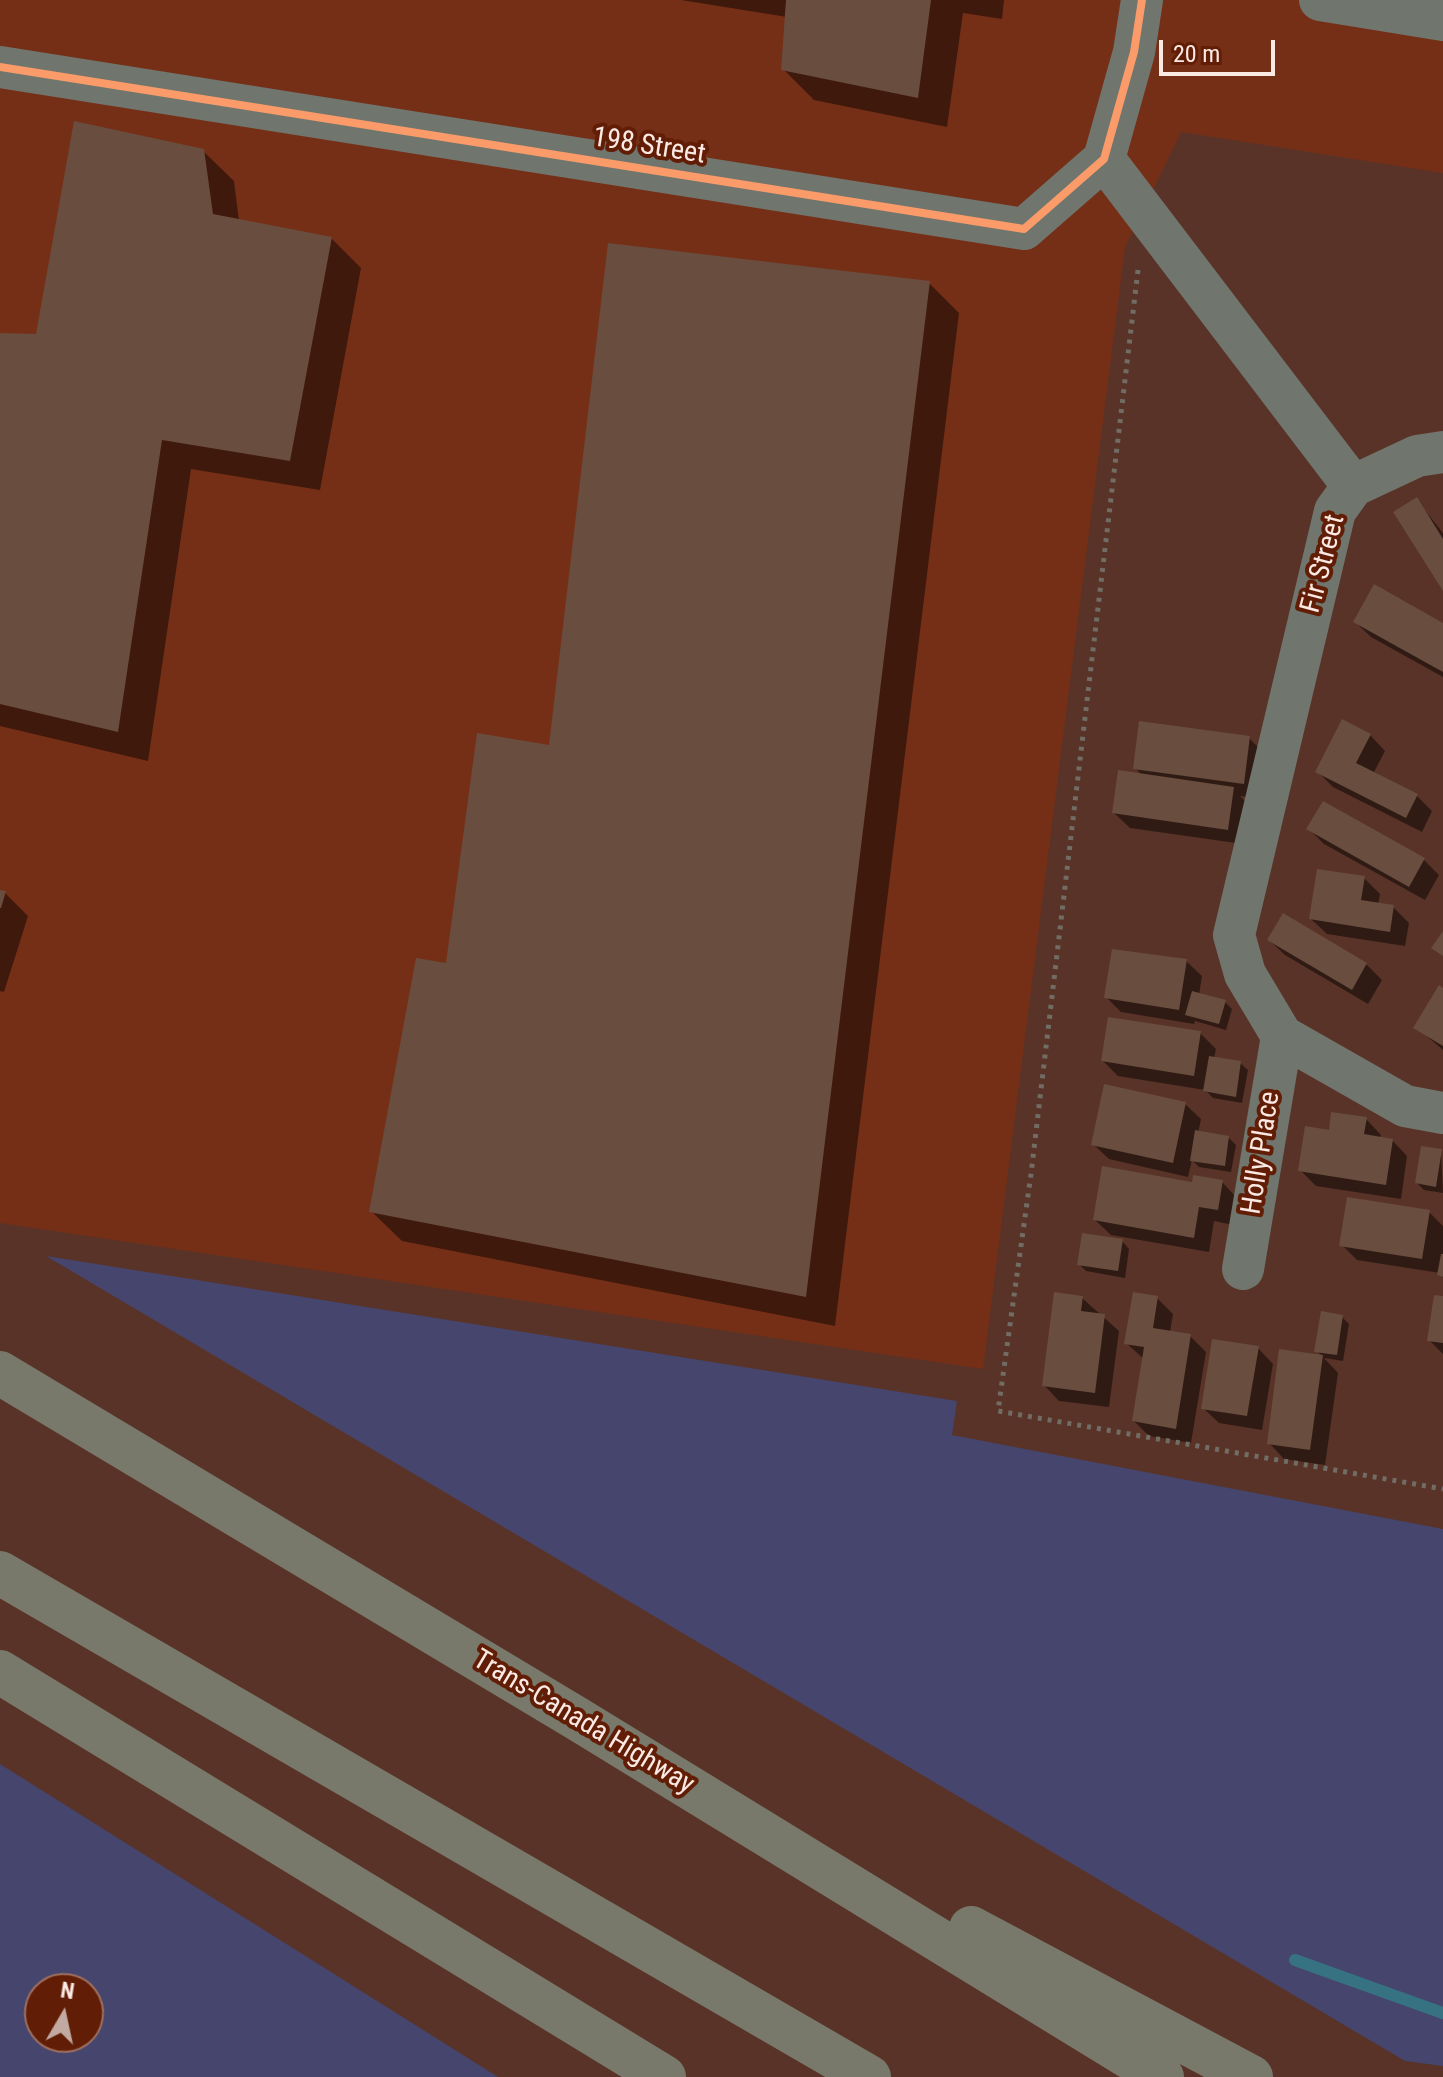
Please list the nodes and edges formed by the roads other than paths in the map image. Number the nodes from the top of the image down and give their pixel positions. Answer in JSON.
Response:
{"nodes":[{"id":1,"x":1142,"y":0,"type":"edge"},
{"id":2,"x":1320,"y":0,"type":"edge"},
{"id":3,"x":1443,"y":20,"type":"edge"},
{"id":4,"x":0,"y":67,"type":"edge"},
{"id":5,"x":1104,"y":159,"type":"junction"},
{"id":6,"x":1443,"y":452,"type":"edge"},
{"id":7,"x":1353,"y":486,"type":"junction"},
{"id":8,"x":1282,"y":1036,"type":"junction"},
{"id":9,"x":1443,"y":1113,"type":"edge"},
{"id":10,"x":1243,"y":1269,"type":"dead end"},
{"id":11,"x":0,"y":1373,"type":"edge"},
{"id":12,"x":0,"y":1573,"type":"edge"},
{"id":13,"x":0,"y":1672,"type":"edge"},
{"id":14,"x":576,"y":1718,"type":"junction"},
{"id":15,"x":664,"y":2077,"type":"edge"},
{"id":16,"x":869,"y":2077,"type":"edge"},
{"id":17,"x":1162,"y":2077,"type":"edge"},
{"id":18,"x":1251,"y":2077,"type":"edge"}],
"edges":[{"from":1,"to":5,"type":"street"},
{"from":2,"to":3,"type":"street"},
{"from":4,"to":5,"type":"street","name":"198 Street"},
{"from":5,"to":7,"type":"street","name":"Fir Street"},
{"from":6,"to":7,"type":"street"},
{"from":7,"to":8,"type":"street","name":"Fir Street"},
{"from":8,"to":9,"type":"street"},
{"from":8,"to":10,"type":"street","name":"Holly Place"},
{"from":11,"to":14,"type":"highway","name":"Trans-Canada Highway"},
{"from":12,"to":16,"type":"highway"},
{"from":13,"to":15,"type":"highway"},
{"from":14,"to":17,"type":"highway","name":"Trans-Canada Highway"},
{"from":14,"to":18,"type":"highway"}]}
